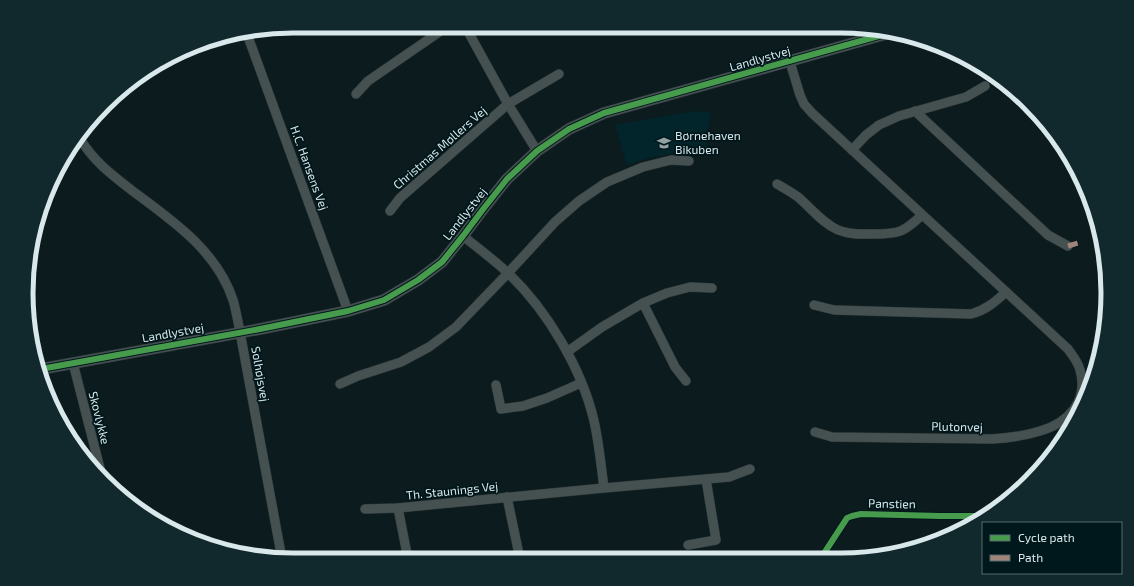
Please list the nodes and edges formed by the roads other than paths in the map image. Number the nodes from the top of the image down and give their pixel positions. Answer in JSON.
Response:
{"nodes":[{"id":1,"x":438,"y":33,"type":"edge"},
{"id":2,"x":469,"y":33,"type":"edge"},
{"id":3,"x":880,"y":36,"type":"edge"},
{"id":4,"x":248,"y":37,"type":"edge"},
{"id":5,"x":790,"y":62,"type":"junction"},
{"id":6,"x":559,"y":74,"type":"dead end"},
{"id":7,"x":984,"y":86,"type":"dead end"},
{"id":8,"x":356,"y":94,"type":"dead end"},
{"id":9,"x":508,"y":104,"type":"junction"},
{"id":10,"x":914,"y":111,"type":"junction"},
{"id":11,"x":82,"y":142,"type":"edge"},
{"id":12,"x":852,"y":150,"type":"junction"},
{"id":13,"x":536,"y":151,"type":"junction"},
{"id":14,"x":690,"y":160,"type":"dead end"},
{"id":15,"x":777,"y":184,"type":"dead end"},
{"id":16,"x":390,"y":211,"type":"dead end"},
{"id":17,"x":922,"y":215,"type":"junction"},
{"id":18,"x":463,"y":236,"type":"junction"},
{"id":19,"x":1068,"y":246,"type":"dead end"},
{"id":20,"x":508,"y":273,"type":"junction"},
{"id":21,"x":712,"y":288,"type":"dead end"},
{"id":22,"x":1006,"y":292,"type":"junction"},
{"id":23,"x":643,"y":303,"type":"junction"},
{"id":24,"x":814,"y":305,"type":"dead end"},
{"id":25,"x":348,"y":311,"type":"junction"},
{"id":26,"x":240,"y":332,"type":"junction"},
{"id":27,"x":567,"y":352,"type":"junction"},
{"id":28,"x":73,"y":363,"type":"junction"},
{"id":29,"x":44,"y":368,"type":"edge"},
{"id":30,"x":686,"y":381,"type":"dead end"},
{"id":31,"x":581,"y":383,"type":"junction"},
{"id":32,"x":340,"y":384,"type":"dead end"},
{"id":33,"x":496,"y":386,"type":"dead end"},
{"id":34,"x":1083,"y":387,"type":"edge"},
{"id":35,"x":1072,"y":412,"type":"edge"},
{"id":36,"x":815,"y":432,"type":"dead end"},
{"id":37,"x":99,"y":466,"type":"edge"},
{"id":38,"x":750,"y":469,"type":"dead end"},
{"id":39,"x":706,"y":479,"type":"junction"},
{"id":40,"x":604,"y":488,"type":"junction"},
{"id":41,"x":507,"y":497,"type":"junction"},
{"id":42,"x":398,"y":508,"type":"junction"},
{"id":43,"x":366,"y":509,"type":"dead end"},
{"id":44,"x":688,"y":545,"type":"dead end"},
{"id":45,"x":281,"y":552,"type":"edge"},
{"id":46,"x":407,"y":553,"type":"edge"},
{"id":47,"x":519,"y":553,"type":"edge"}],
"edges":[{"from":1,"to":8,"type":"street"},
{"from":2,"to":9,"type":"street"},
{"from":3,"to":5,"type":"street","name":"Landlystvej"},
{"from":4,"to":25,"type":"street","name":"H.C. Hansens Vej"},
{"from":5,"to":12,"type":"street","name":"Plutonvej"},
{"from":5,"to":13,"type":"street","name":"Landlystvej"},
{"from":6,"to":9,"type":"street","name":"Christmas Møllers Vej"},
{"from":7,"to":10,"type":"street"},
{"from":9,"to":13,"type":"street"},
{"from":9,"to":16,"type":"street","name":"Christmas Møllers Vej"},
{"from":10,"to":12,"type":"street"},
{"from":10,"to":19,"type":"street"},
{"from":11,"to":26,"type":"street","name":"Solhøjsvej"},
{"from":12,"to":17,"type":"street","name":"Plutonvej"},
{"from":13,"to":18,"type":"street","name":"Landlystvej"},
{"from":14,"to":20,"type":"street"},
{"from":15,"to":17,"type":"street"},
{"from":17,"to":22,"type":"street","name":"Plutonvej"},
{"from":18,"to":20,"type":"street"},
{"from":18,"to":25,"type":"street","name":"Landlystvej"},
{"from":20,"to":27,"type":"street"},
{"from":20,"to":32,"type":"street"},
{"from":21,"to":23,"type":"street"},
{"from":22,"to":24,"type":"street"},
{"from":22,"to":34,"type":"street","name":"Plutonvej"},
{"from":23,"to":27,"type":"street"},
{"from":23,"to":30,"type":"street"},
{"from":25,"to":26,"type":"street","name":"Landlystvej"},
{"from":26,"to":28,"type":"street","name":"Landlystvej"},
{"from":26,"to":45,"type":"street","name":"Solhøjsvej"},
{"from":27,"to":31,"type":"street"},
{"from":28,"to":29,"type":"street","name":"Landlystvej"},
{"from":28,"to":37,"type":"street","name":"Skovlykke"},
{"from":31,"to":33,"type":"street"},
{"from":31,"to":40,"type":"street"},
{"from":35,"to":36,"type":"street","name":"Plutonvej"},
{"from":38,"to":39,"type":"street","name":"Th. Staunings Vej"},
{"from":39,"to":40,"type":"street","name":"Th. Staunings Vej"},
{"from":39,"to":44,"type":"street"},
{"from":40,"to":41,"type":"street","name":"Th. Staunings Vej"},
{"from":41,"to":42,"type":"street","name":"Th. Staunings Vej"},
{"from":41,"to":47,"type":"street","name":"Th. Staunings Vej"},
{"from":42,"to":43,"type":"street","name":"Th. Staunings Vej"},
{"from":42,"to":46,"type":"street","name":"Th. Staunings Vej"}]}
